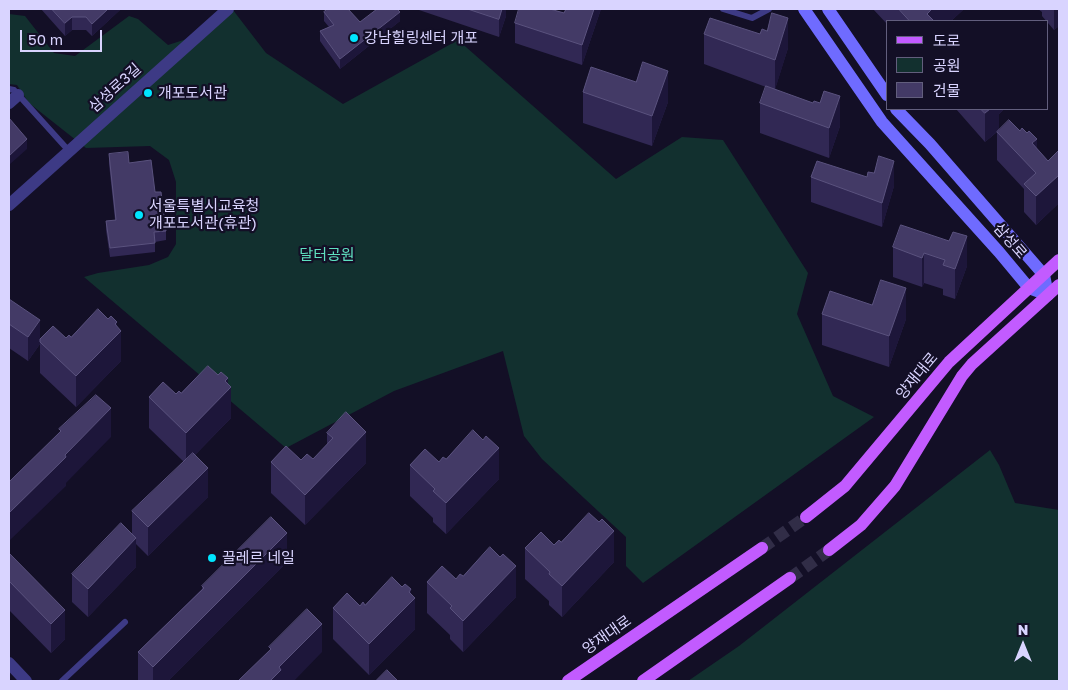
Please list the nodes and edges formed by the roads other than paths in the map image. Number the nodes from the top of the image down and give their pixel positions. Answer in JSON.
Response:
{"nodes":[{"id":1,"x":228,"y":9,"type":"edge"},
{"id":2,"x":723,"y":9,"type":"edge"},
{"id":3,"x":770,"y":9,"type":"edge"},
{"id":4,"x":804,"y":9,"type":"edge"},
{"id":5,"x":828,"y":9,"type":"edge"},
{"id":6,"x":886,"y":94,"type":"edge"},
{"id":7,"x":12,"y":95,"type":"edge"},
{"id":8,"x":897,"y":110,"type":"edge"},
{"id":9,"x":69,"y":151,"type":"junction"},
{"id":10,"x":9,"y":205,"type":"edge"},
{"id":11,"x":1059,"y":260,"type":"edge"},
{"id":12,"x":1044,"y":275,"type":"junction"},
{"id":13,"x":1059,"y":285,"type":"edge"},
{"id":14,"x":1029,"y":288,"type":"junction"},
{"id":15,"x":1048,"y":295,"type":"junction"},
{"id":16,"x":806,"y":517,"type":"tunnel mouth"},
{"id":17,"x":762,"y":548,"type":"tunnel mouth"},
{"id":18,"x":828,"y":550,"type":"tunnel mouth"},
{"id":19,"x":790,"y":578,"type":"tunnel mouth"},
{"id":20,"x":125,"y":622,"type":"dead end"},
{"id":21,"x":9,"y":663,"type":"edge"},
{"id":22,"x":26,"y":681,"type":"edge"},
{"id":23,"x":62,"y":681,"type":"edge"},
{"id":24,"x":568,"y":681,"type":"edge"},
{"id":25,"x":643,"y":681,"type":"edge"}],
"edges":[{"from":1,"to":9,"type":"street","name":"삼성로3길"},
{"from":2,"to":3,"type":"lane"},
{"from":4,"to":14,"type":"main road","name":"삼성로"},
{"from":5,"to":6,"type":"main road"},
{"from":7,"to":9,"type":"lane"},
{"from":8,"to":12,"type":"main road","name":"삼성로"},
{"from":9,"to":10,"type":"street","name":"삼성로3길"},
{"from":11,"to":12,"type":"main road","name":"양재대로"},
{"from":12,"to":14,"type":"main road","name":"양재대로"},
{"from":12,"to":15,"type":"main road","name":"삼성로"},
{"from":13,"to":15,"type":"main road"},
{"from":14,"to":15,"type":"main road","name":"삼성로"},
{"from":14,"to":16,"type":"main road","name":"양재대로"},
{"from":15,"to":18,"type":"main road"},
{"from":17,"to":24,"type":"main road","name":"양재대로"},
{"from":19,"to":25,"type":"main road"},
{"from":20,"to":23,"type":"lane"},
{"from":21,"to":22,"type":"street"}]}
